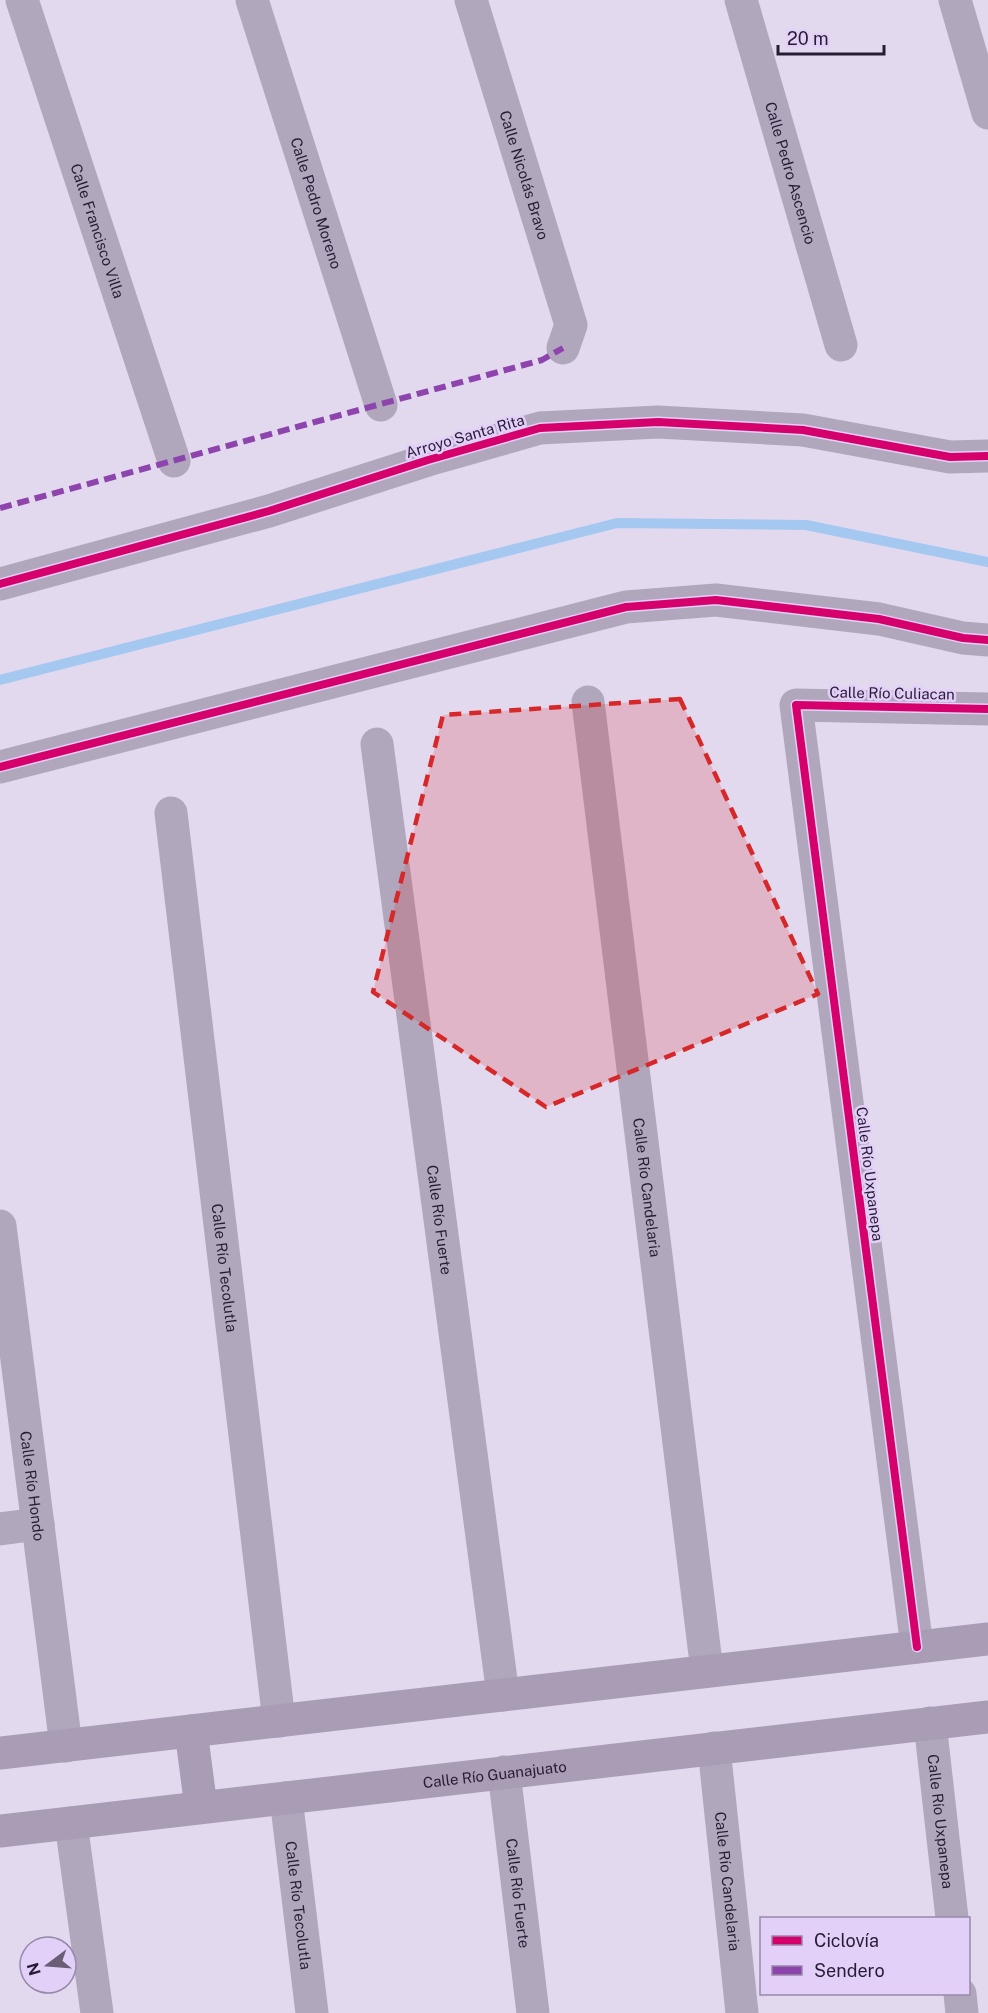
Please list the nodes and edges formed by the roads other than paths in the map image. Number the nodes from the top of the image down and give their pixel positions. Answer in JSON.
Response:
{"nodes":[{"id":1,"x":22,"y":0,"type":"edge"},
{"id":2,"x":252,"y":0,"type":"edge"},
{"id":3,"x":471,"y":0,"type":"edge"},
{"id":4,"x":741,"y":0,"type":"edge"},
{"id":5,"x":956,"y":0,"type":"edge"},
{"id":6,"x":988,"y":113,"type":"edge"},
{"id":7,"x":841,"y":345,"type":"dead end"},
{"id":8,"x":563,"y":348,"type":"dead end"},
{"id":9,"x":381,"y":405,"type":"dead end"},
{"id":10,"x":988,"y":456,"type":"edge"},
{"id":11,"x":174,"y":461,"type":"dead end"},
{"id":12,"x":0,"y":584,"type":"edge"},
{"id":13,"x":988,"y":640,"type":"edge"},
{"id":14,"x":588,"y":702,"type":"dead end"},
{"id":15,"x":796,"y":705,"type":"joint"},
{"id":16,"x":988,"y":709,"type":"edge"},
{"id":17,"x":377,"y":744,"type":"dead end"},
{"id":18,"x":0,"y":767,"type":"edge"},
{"id":19,"x":171,"y":813,"type":"dead end"},
{"id":20,"x":0,"y":1226,"type":"edge"},
{"id":21,"x":38,"y":1524,"type":"junction"},
{"id":22,"x":0,"y":1529,"type":"edge"},
{"id":23,"x":988,"y":1639,"type":"edge"},
{"id":24,"x":917,"y":1647,"type":"junction"},
{"id":25,"x":707,"y":1671,"type":"junction"},
{"id":26,"x":503,"y":1695,"type":"junction"},
{"id":27,"x":988,"y":1717,"type":"edge"},
{"id":28,"x":279,"y":1721,"type":"junction"},
{"id":29,"x":930,"y":1723,"type":"junction"},
{"id":30,"x":191,"y":1731,"type":"junction"},
{"id":31,"x":66,"y":1746,"type":"junction"},
{"id":32,"x":714,"y":1748,"type":"junction"},
{"id":33,"x":0,"y":1753,"type":"edge"},
{"id":34,"x":504,"y":1772,"type":"junction"},
{"id":35,"x":286,"y":1798,"type":"junction"},
{"id":36,"x":201,"y":1807,"type":"junction"},
{"id":37,"x":71,"y":1823,"type":"junction"},
{"id":38,"x":0,"y":1831,"type":"edge"},
{"id":39,"x":952,"y":1917,"type":"edge"},
{"id":40,"x":960,"y":1995,"type":"edge"},
{"id":41,"x":97,"y":2013,"type":"edge"},
{"id":42,"x":312,"y":2013,"type":"edge"},
{"id":43,"x":533,"y":2013,"type":"edge"},
{"id":44,"x":742,"y":2013,"type":"edge"},
{"id":45,"x":962,"y":2013,"type":"edge"}],
"edges":[{"from":1,"to":11,"type":"street","name":"Calle Francisco Villa"},
{"from":2,"to":9,"type":"street","name":"Calle Pedro Moreno"},
{"from":3,"to":8,"type":"street","name":"Calle Nicolás Bravo"},
{"from":4,"to":7,"type":"street","name":"Calle Pedro Ascencio"},
{"from":5,"to":6,"type":"street"},
{"from":10,"to":12,"type":"street","name":"Arroyo Santa Rita"},
{"from":13,"to":18,"type":"street"},
{"from":14,"to":25,"type":"street","name":"Calle Río Candelaria"},
{"from":15,"to":16,"type":"street","name":"Calle Río Culiacan"},
{"from":15,"to":24,"type":"street","name":"Calle Río Uxpanepa"},
{"from":17,"to":26,"type":"street","name":"Calle Río Fuerte"},
{"from":19,"to":28,"type":"street","name":"Calle Río Tecolutla"},
{"from":20,"to":21,"type":"street","name":"Calle Río Hondo"},
{"from":21,"to":22,"type":"street"},
{"from":21,"to":31,"type":"street","name":"Calle Río Hondo"},
{"from":23,"to":24,"type":"street"},
{"from":24,"to":25,"type":"street"},
{"from":25,"to":26,"type":"street"},
{"from":26,"to":28,"type":"street"},
{"from":27,"to":29,"type":"street","name":"Calle Río Guanajuato"},
{"from":28,"to":30,"type":"street"},
{"from":29,"to":32,"type":"street","name":"Calle Río Guanajuato"},
{"from":29,"to":39,"type":"street","name":"Calle Río Uxpanepa"},
{"from":30,"to":31,"type":"street"},
{"from":30,"to":36,"type":"street"},
{"from":31,"to":33,"type":"street"},
{"from":32,"to":34,"type":"street","name":"Calle Río Guanajuato"},
{"from":32,"to":44,"type":"street","name":"Calle Río Candelaria"},
{"from":34,"to":35,"type":"street","name":"Calle Río Guanajuato"},
{"from":34,"to":43,"type":"street","name":"Calle Río Fuerte"},
{"from":35,"to":36,"type":"street","name":"Calle Río Guanajuato"},
{"from":35,"to":42,"type":"street","name":"Calle Río Tecolutla"},
{"from":36,"to":37,"type":"street","name":"Calle Río Guanajuato"},
{"from":37,"to":38,"type":"street","name":"Calle Río Guanajuato"},
{"from":37,"to":41,"type":"street"},
{"from":40,"to":45,"type":"street"}]}
